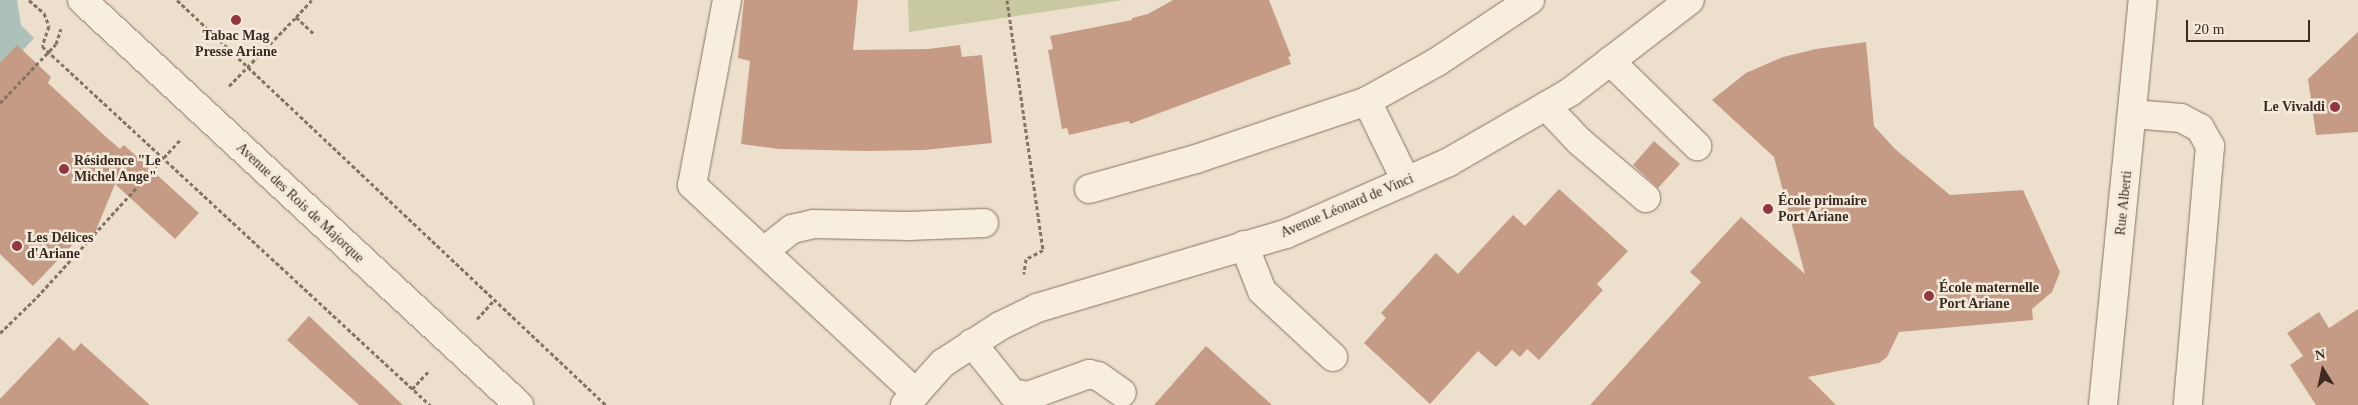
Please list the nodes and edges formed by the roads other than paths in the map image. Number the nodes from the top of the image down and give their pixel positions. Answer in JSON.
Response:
{"nodes":[{"id":1,"x":82,"y":0,"type":"edge"},
{"id":2,"x":727,"y":0,"type":"edge"},
{"id":3,"x":1690,"y":0,"type":"edge"},
{"id":4,"x":2143,"y":0,"type":"edge"},
{"id":5,"x":1514,"y":4,"type":"edge"},
{"id":6,"x":1610,"y":61,"type":"junction"},
{"id":7,"x":1367,"y":101,"type":"junction"},
{"id":8,"x":1546,"y":106,"type":"junction"},
{"id":9,"x":2132,"y":114,"type":"junction"},
{"id":10,"x":1697,"y":146,"type":"dead end"},
{"id":11,"x":1406,"y":180,"type":"junction"},
{"id":12,"x":1089,"y":189,"type":"dead end"},
{"id":13,"x":1646,"y":198,"type":"dead end"},
{"id":14,"x":984,"y":223,"type":"dead end"},
{"id":15,"x":1244,"y":245,"type":"junction"},
{"id":16,"x":764,"y":251,"type":"junction"},
{"id":17,"x":972,"y":343,"type":"junction"},
{"id":18,"x":1332,"y":357,"type":"dead end"},
{"id":19,"x":1122,"y":393,"type":"dead end"},
{"id":20,"x":910,"y":399,"type":"edge"},
{"id":21,"x":1028,"y":401,"type":"edge"},
{"id":22,"x":519,"y":405,"type":"edge"},
{"id":23,"x":2103,"y":405,"type":"edge"},
{"id":24,"x":2188,"y":405,"type":"edge"}],
"edges":[{"from":1,"to":22,"type":"street","name":"Avenue des Rois de Majorque"},
{"from":2,"to":16,"type":"street"},
{"from":3,"to":6,"type":"street","name":"Avenue Léonard de Vinci"},
{"from":4,"to":9,"type":"street","name":"Rue Alberti"},
{"from":5,"to":7,"type":"street"},
{"from":6,"to":8,"type":"street","name":"Avenue Léonard de Vinci"},
{"from":6,"to":10,"type":"street"},
{"from":7,"to":11,"type":"street"},
{"from":7,"to":12,"type":"street"},
{"from":8,"to":11,"type":"street","name":"Avenue Léonard de Vinci"},
{"from":8,"to":13,"type":"street"},
{"from":9,"to":23,"type":"street","name":"Rue Alberti"},
{"from":9,"to":24,"type":"street"},
{"from":11,"to":15,"type":"street","name":"Avenue Léonard de Vinci"},
{"from":14,"to":16,"type":"street"},
{"from":15,"to":17,"type":"street","name":"Avenue Léonard de Vinci"},
{"from":15,"to":18,"type":"street"},
{"from":16,"to":20,"type":"street"},
{"from":17,"to":20,"type":"street","name":"Avenue Léonard de Vinci"},
{"from":17,"to":21,"type":"street"},
{"from":19,"to":21,"type":"street"}]}
